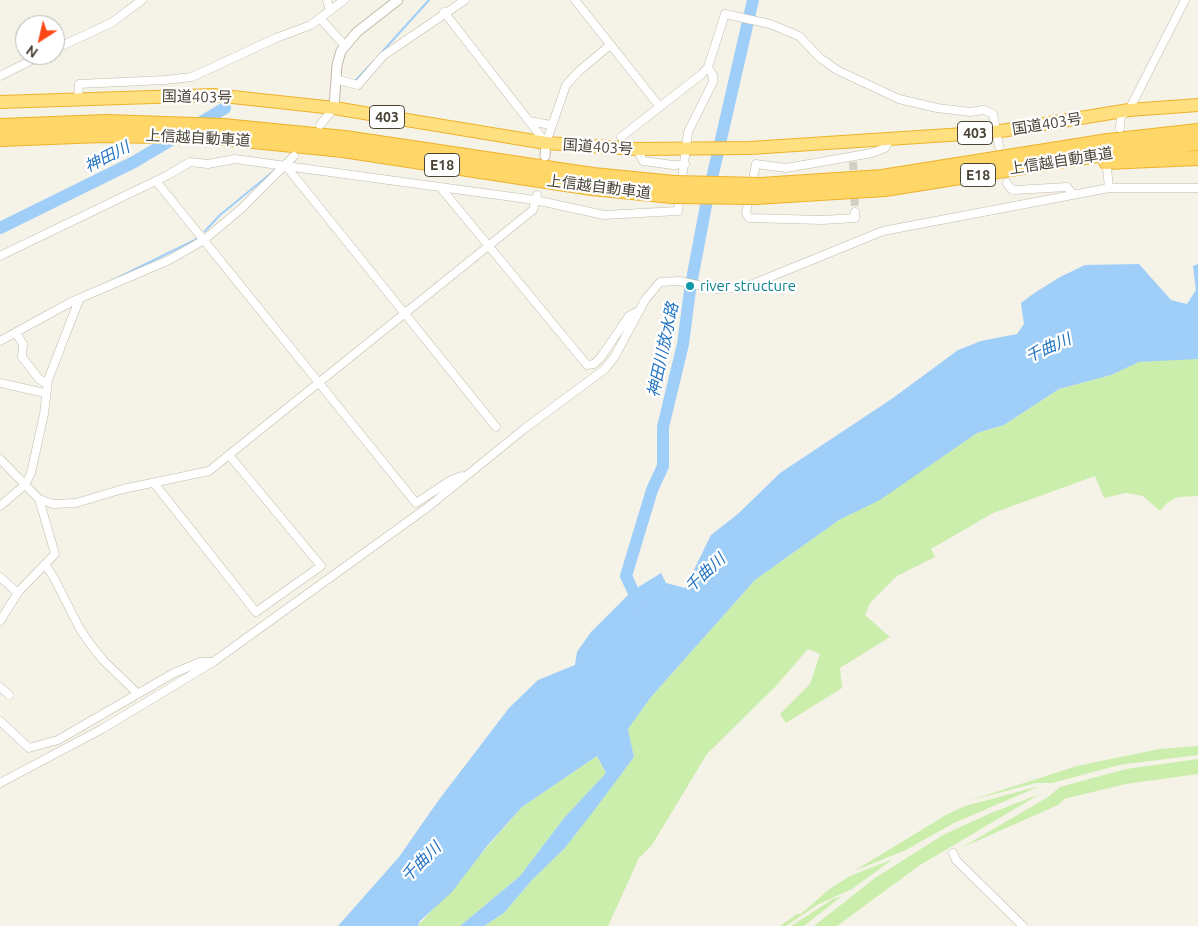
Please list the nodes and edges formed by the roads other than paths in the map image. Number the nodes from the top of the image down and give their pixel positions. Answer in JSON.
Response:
{"nodes":[{"id":1,"x":142,"y":0,"type":"edge"},
{"id":2,"x":327,"y":0,"type":"edge"},
{"id":3,"x":344,"y":0,"type":"edge"},
{"id":4,"x":398,"y":0,"type":"edge"},
{"id":5,"x":465,"y":0,"type":"edge"},
{"id":6,"x":574,"y":0,"type":"edge"},
{"id":7,"x":1185,"y":0,"type":"edge"},
{"id":8,"x":330,"y":11,"type":"junction"},
{"id":9,"x":444,"y":12,"type":"junction"},
{"id":10,"x":320,"y":18,"type":"junction"},
{"id":11,"x":65,"y":44,"type":"edge"},
{"id":12,"x":610,"y":45,"type":"junction"},
{"id":13,"x":345,"y":46,"type":"junction"},
{"id":14,"x":22,"y":65,"type":"edge"},
{"id":15,"x":708,"y":67,"type":"junction"},
{"id":16,"x":0,"y":76,"type":"edge"},
{"id":17,"x":338,"y":80,"type":"junction"},
{"id":18,"x":78,"y":98,"type":"junction"},
{"id":19,"x":0,"y":102,"type":"edge"},
{"id":20,"x":1198,"y":105,"type":"edge"},
{"id":21,"x":660,"y":107,"type":"junction"},
{"id":22,"x":334,"y":108,"type":"junction"},
{"id":23,"x":1129,"y":110,"type":"junction"},
{"id":24,"x":528,"y":120,"type":"junction"},
{"id":25,"x":320,"y":125,"type":"dead end"},
{"id":26,"x":552,"y":125,"type":"junction"},
{"id":27,"x":0,"y":126,"type":"edge"},
{"id":28,"x":1120,"y":128,"type":"dead end"},
{"id":29,"x":1198,"y":131,"type":"edge"},
{"id":30,"x":995,"y":132,"type":"junction"},
{"id":31,"x":621,"y":137,"type":"dead end"},
{"id":32,"x":0,"y":139,"type":"edge"},
{"id":33,"x":890,"y":140,"type":"junction"},
{"id":34,"x":1198,"y":143,"type":"edge"},
{"id":35,"x":999,"y":146,"type":"dead end"},
{"id":36,"x":545,"y":149,"type":"junction"},
{"id":37,"x":637,"y":150,"type":"junction"},
{"id":38,"x":691,"y":150,"type":"junction"},
{"id":39,"x":294,"y":156,"type":"dead end"},
{"id":40,"x":1198,"y":158,"type":"edge"},
{"id":41,"x":685,"y":164,"type":"junction"},
{"id":42,"x":286,"y":166,"type":"junction"},
{"id":43,"x":1107,"y":168,"type":"dead end"},
{"id":44,"x":156,"y":181,"type":"junction"},
{"id":45,"x":929,"y":183,"type":"junction"},
{"id":46,"x":1007,"y":183,"type":"dead end"},
{"id":47,"x":440,"y":187,"type":"junction"},
{"id":48,"x":1109,"y":188,"type":"junction"},
{"id":49,"x":1198,"y":188,"type":"edge"},
{"id":50,"x":673,"y":189,"type":"junction"},
{"id":51,"x":758,"y":191,"type":"junction"},
{"id":52,"x":1073,"y":194,"type":"junction"},
{"id":53,"x":536,"y":197,"type":"junction"},
{"id":54,"x":855,"y":212,"type":"dead end"},
{"id":55,"x":204,"y":240,"type":"junction"},
{"id":56,"x":489,"y":245,"type":"junction"},
{"id":57,"x":0,"y":256,"type":"edge"},
{"id":58,"x":79,"y":300,"type":"junction"},
{"id":59,"x":640,"y":309,"type":"junction"},
{"id":60,"x":403,"y":314,"type":"junction"},
{"id":61,"x":16,"y":333,"type":"junction"},
{"id":62,"x":0,"y":341,"type":"edge"},
{"id":63,"x":319,"y":382,"type":"junction"},
{"id":64,"x":0,"y":384,"type":"edge"},
{"id":65,"x":47,"y":384,"type":"junction"},
{"id":66,"x":45,"y":393,"type":"junction"},
{"id":67,"x":496,"y":428,"type":"dead end"},
{"id":68,"x":229,"y":455,"type":"junction"},
{"id":69,"x":0,"y":459,"type":"edge"},
{"id":70,"x":468,"y":474,"type":"junction"},
{"id":71,"x":154,"y":482,"type":"junction"},
{"id":72,"x":25,"y":485,"type":"junction"},
{"id":73,"x":39,"y":499,"type":"junction"},
{"id":74,"x":0,"y":506,"type":"edge"},
{"id":75,"x":45,"y":564,"type":"junction"},
{"id":76,"x":0,"y":577,"type":"edge"},
{"id":77,"x":18,"y":593,"type":"junction"},
{"id":78,"x":0,"y":621,"type":"edge"},
{"id":79,"x":213,"y":662,"type":"junction"},
{"id":80,"x":0,"y":687,"type":"edge"},
{"id":81,"x":138,"y":694,"type":"junction"},
{"id":82,"x":9,"y":695,"type":"dead end"},
{"id":83,"x":0,"y":721,"type":"edge"},
{"id":84,"x":0,"y":783,"type":"edge"},
{"id":85,"x":953,"y":853,"type":"dead end"},
{"id":86,"x":1023,"y":926,"type":"edge"}],
"edges":[{"from":1,"to":11,"type":"street"},
{"from":2,"to":8,"type":"street"},
{"from":3,"to":8,"type":"street"},
{"from":4,"to":13,"type":"street"},
{"from":5,"to":9,"type":"street"},
{"from":6,"to":12,"type":"street"},
{"from":7,"to":23,"type":"street"},
{"from":8,"to":10,"type":"street"},
{"from":9,"to":17,"type":"street"},
{"from":9,"to":24,"type":"street"},
{"from":10,"to":13,"type":"street"},
{"from":10,"to":18,"type":"street"},
{"from":12,"to":21,"type":"street"},
{"from":12,"to":26,"type":"street"},
{"from":13,"to":17,"type":"street"},
{"from":14,"to":16,"type":"street"},
{"from":15,"to":21,"type":"street"},
{"from":15,"to":30,"type":"street"},
{"from":15,"to":38,"type":"street"},
{"from":17,"to":22,"type":"street"},
{"from":18,"to":19,"type":"highway","name":"国道403号","number":"403"},
{"from":18,"to":22,"type":"highway","name":"国道403号","number":"403"},
{"from":20,"to":23,"type":"highway","name":"国道403号","number":"403"},
{"from":21,"to":31,"type":"street"},
{"from":22,"to":25,"type":"street"},
{"from":22,"to":36,"type":"highway","name":"国道403号","number":"403"},
{"from":23,"to":28,"type":"street"},
{"from":23,"to":30,"type":"highway","name":"国道403号","number":"403"},
{"from":24,"to":26,"type":"street"},
{"from":24,"to":36,"type":"street"},
{"from":26,"to":36,"type":"street"},
{"from":27,"to":50,"type":"highway","name":"上信越自動車道","number":"E18"},
{"from":29,"to":51,"type":"highway","name":"上信越自動車道","number":"E18"},
{"from":30,"to":33,"type":"highway","name":"国道403号","number":"403"},
{"from":30,"to":35,"type":"street"},
{"from":32,"to":50,"type":"highway","name":"上信越自動車道","number":"E18"},
{"from":33,"to":38,"type":"highway","name":"国道403号","number":"403"},
{"from":33,"to":54,"type":"street"},
{"from":34,"to":45,"type":"highway","name":"上信越自動車道","number":"E18"},
{"from":36,"to":37,"type":"highway","name":"国道403号","number":"403"},
{"from":37,"to":38,"type":"highway","name":"国道403号","number":"403"},
{"from":37,"to":41,"type":"street"},
{"from":38,"to":41,"type":"street"},
{"from":39,"to":42,"type":"street"},
{"from":40,"to":45,"type":"highway"},
{"from":41,"to":53,"type":"street"},
{"from":42,"to":44,"type":"street"},
{"from":42,"to":47,"type":"street"},
{"from":42,"to":55,"type":"street"},
{"from":42,"to":60,"type":"street"},
{"from":43,"to":48,"type":"street"},
{"from":44,"to":55,"type":"street"},
{"from":44,"to":57,"type":"street"},
{"from":45,"to":51,"type":"highway","name":"上信越自動車道","number":"E18"},
{"from":46,"to":52,"type":"street"},
{"from":47,"to":53,"type":"street"},
{"from":47,"to":56,"type":"street"},
{"from":48,"to":49,"type":"street"},
{"from":48,"to":52,"type":"street"},
{"from":50,"to":51,"type":"highway","name":"上信越自動車道","number":"E18","bridge":true},
{"from":52,"to":59,"type":"street"},
{"from":53,"to":56,"type":"street"},
{"from":55,"to":58,"type":"street"},
{"from":55,"to":63,"type":"street"},
{"from":56,"to":59,"type":"street"},
{"from":56,"to":60,"type":"street"},
{"from":58,"to":61,"type":"street"},
{"from":58,"to":65,"type":"street"},
{"from":59,"to":70,"type":"street"},
{"from":60,"to":63,"type":"street"},
{"from":60,"to":67,"type":"street"},
{"from":61,"to":62,"type":"street"},
{"from":61,"to":65,"type":"street"},
{"from":63,"to":68,"type":"street"},
{"from":63,"to":70,"type":"street"},
{"from":64,"to":66,"type":"street"},
{"from":65,"to":66,"type":"street"},
{"from":66,"to":72,"type":"street"},
{"from":68,"to":71,"type":"street"},
{"from":68,"to":71,"type":"street"},
{"from":69,"to":72,"type":"street"},
{"from":70,"to":79,"type":"street"},
{"from":71,"to":73,"type":"street"},
{"from":72,"to":73,"type":"street"},
{"from":72,"to":74,"type":"street"},
{"from":73,"to":75,"type":"street"},
{"from":75,"to":77,"type":"street"},
{"from":75,"to":81,"type":"street"},
{"from":76,"to":77,"type":"street"},
{"from":77,"to":78,"type":"street"},
{"from":79,"to":81,"type":"street"},
{"from":79,"to":84,"type":"street"},
{"from":80,"to":82,"type":"street"},
{"from":81,"to":83,"type":"street"},
{"from":85,"to":86,"type":"street"}]}
